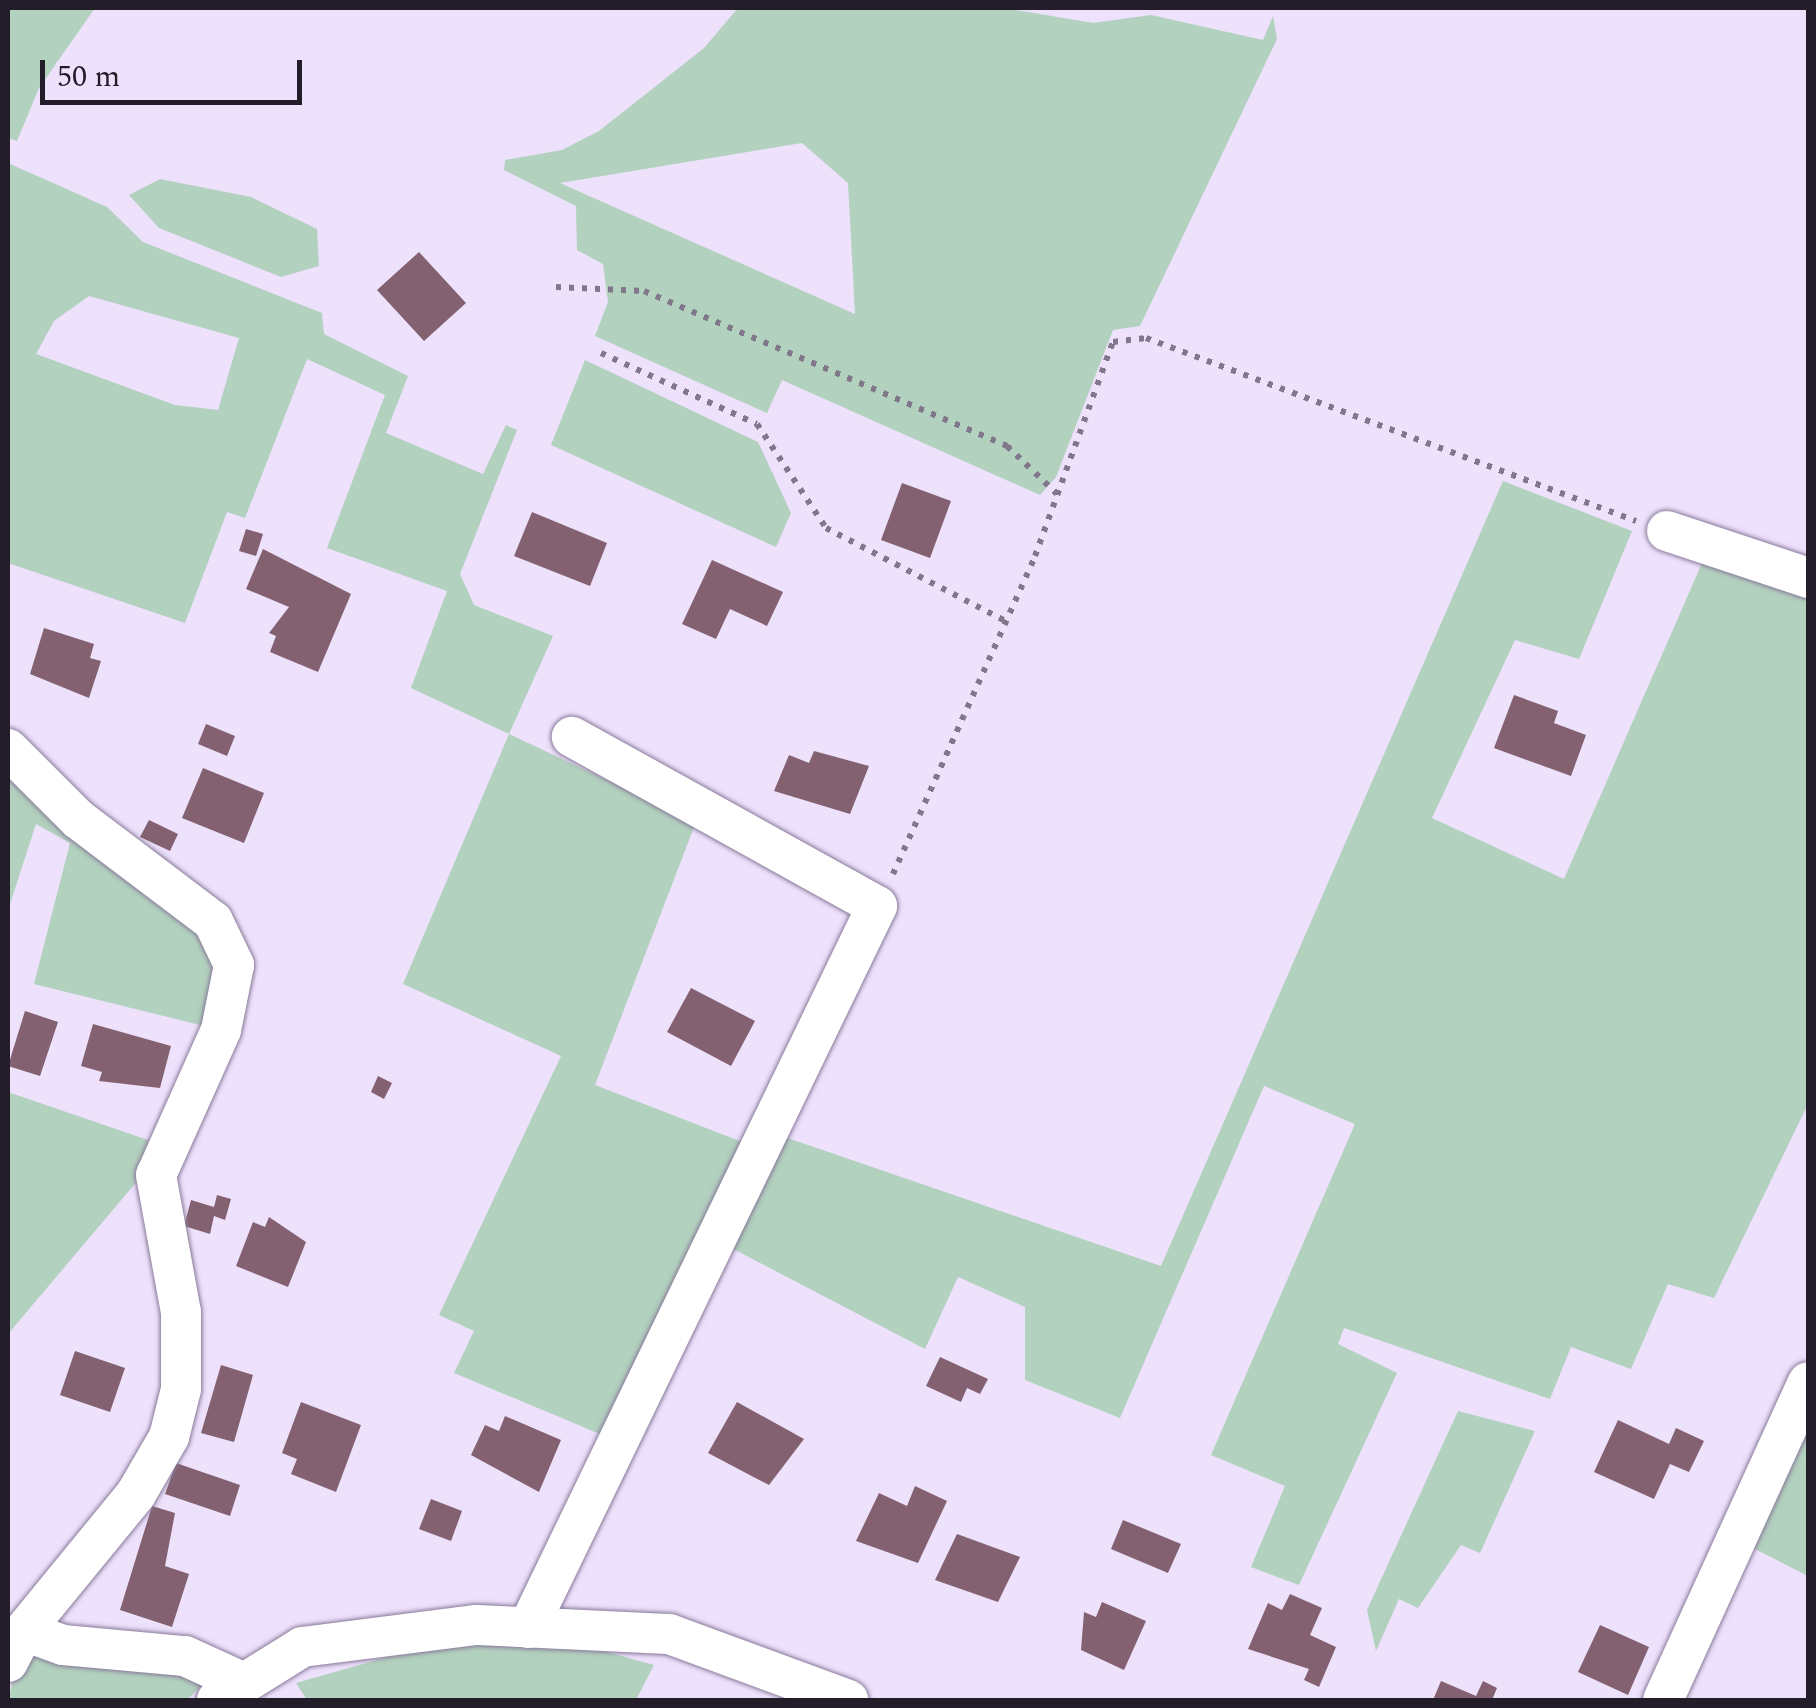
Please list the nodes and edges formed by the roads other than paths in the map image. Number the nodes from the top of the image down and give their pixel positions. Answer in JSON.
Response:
{"nodes":[{"id":1,"x":1668,"y":531,"type":"road end"},
{"id":2,"x":1808,"y":578,"type":"edge"},
{"id":3,"x":572,"y":736,"type":"dead end"},
{"id":4,"x":8,"y":749,"type":"edge"},
{"id":5,"x":1808,"y":1382,"type":"edge"},
{"id":6,"x":528,"y":1628,"type":"junction"},
{"id":7,"x":16,"y":1646,"type":"edge"},
{"id":8,"x":230,"y":1692,"type":"edge"},
{"id":9,"x":848,"y":1700,"type":"edge"},
{"id":10,"x":1663,"y":1700,"type":"edge"}],
"edges":[{"from":1,"to":2,"type":"street"},
{"from":3,"to":6,"type":"street"},
{"from":4,"to":7,"type":"street"},
{"from":5,"to":10,"type":"street"},
{"from":6,"to":8,"type":"street"},
{"from":6,"to":9,"type":"street"},
{"from":7,"to":8,"type":"street"}]}
